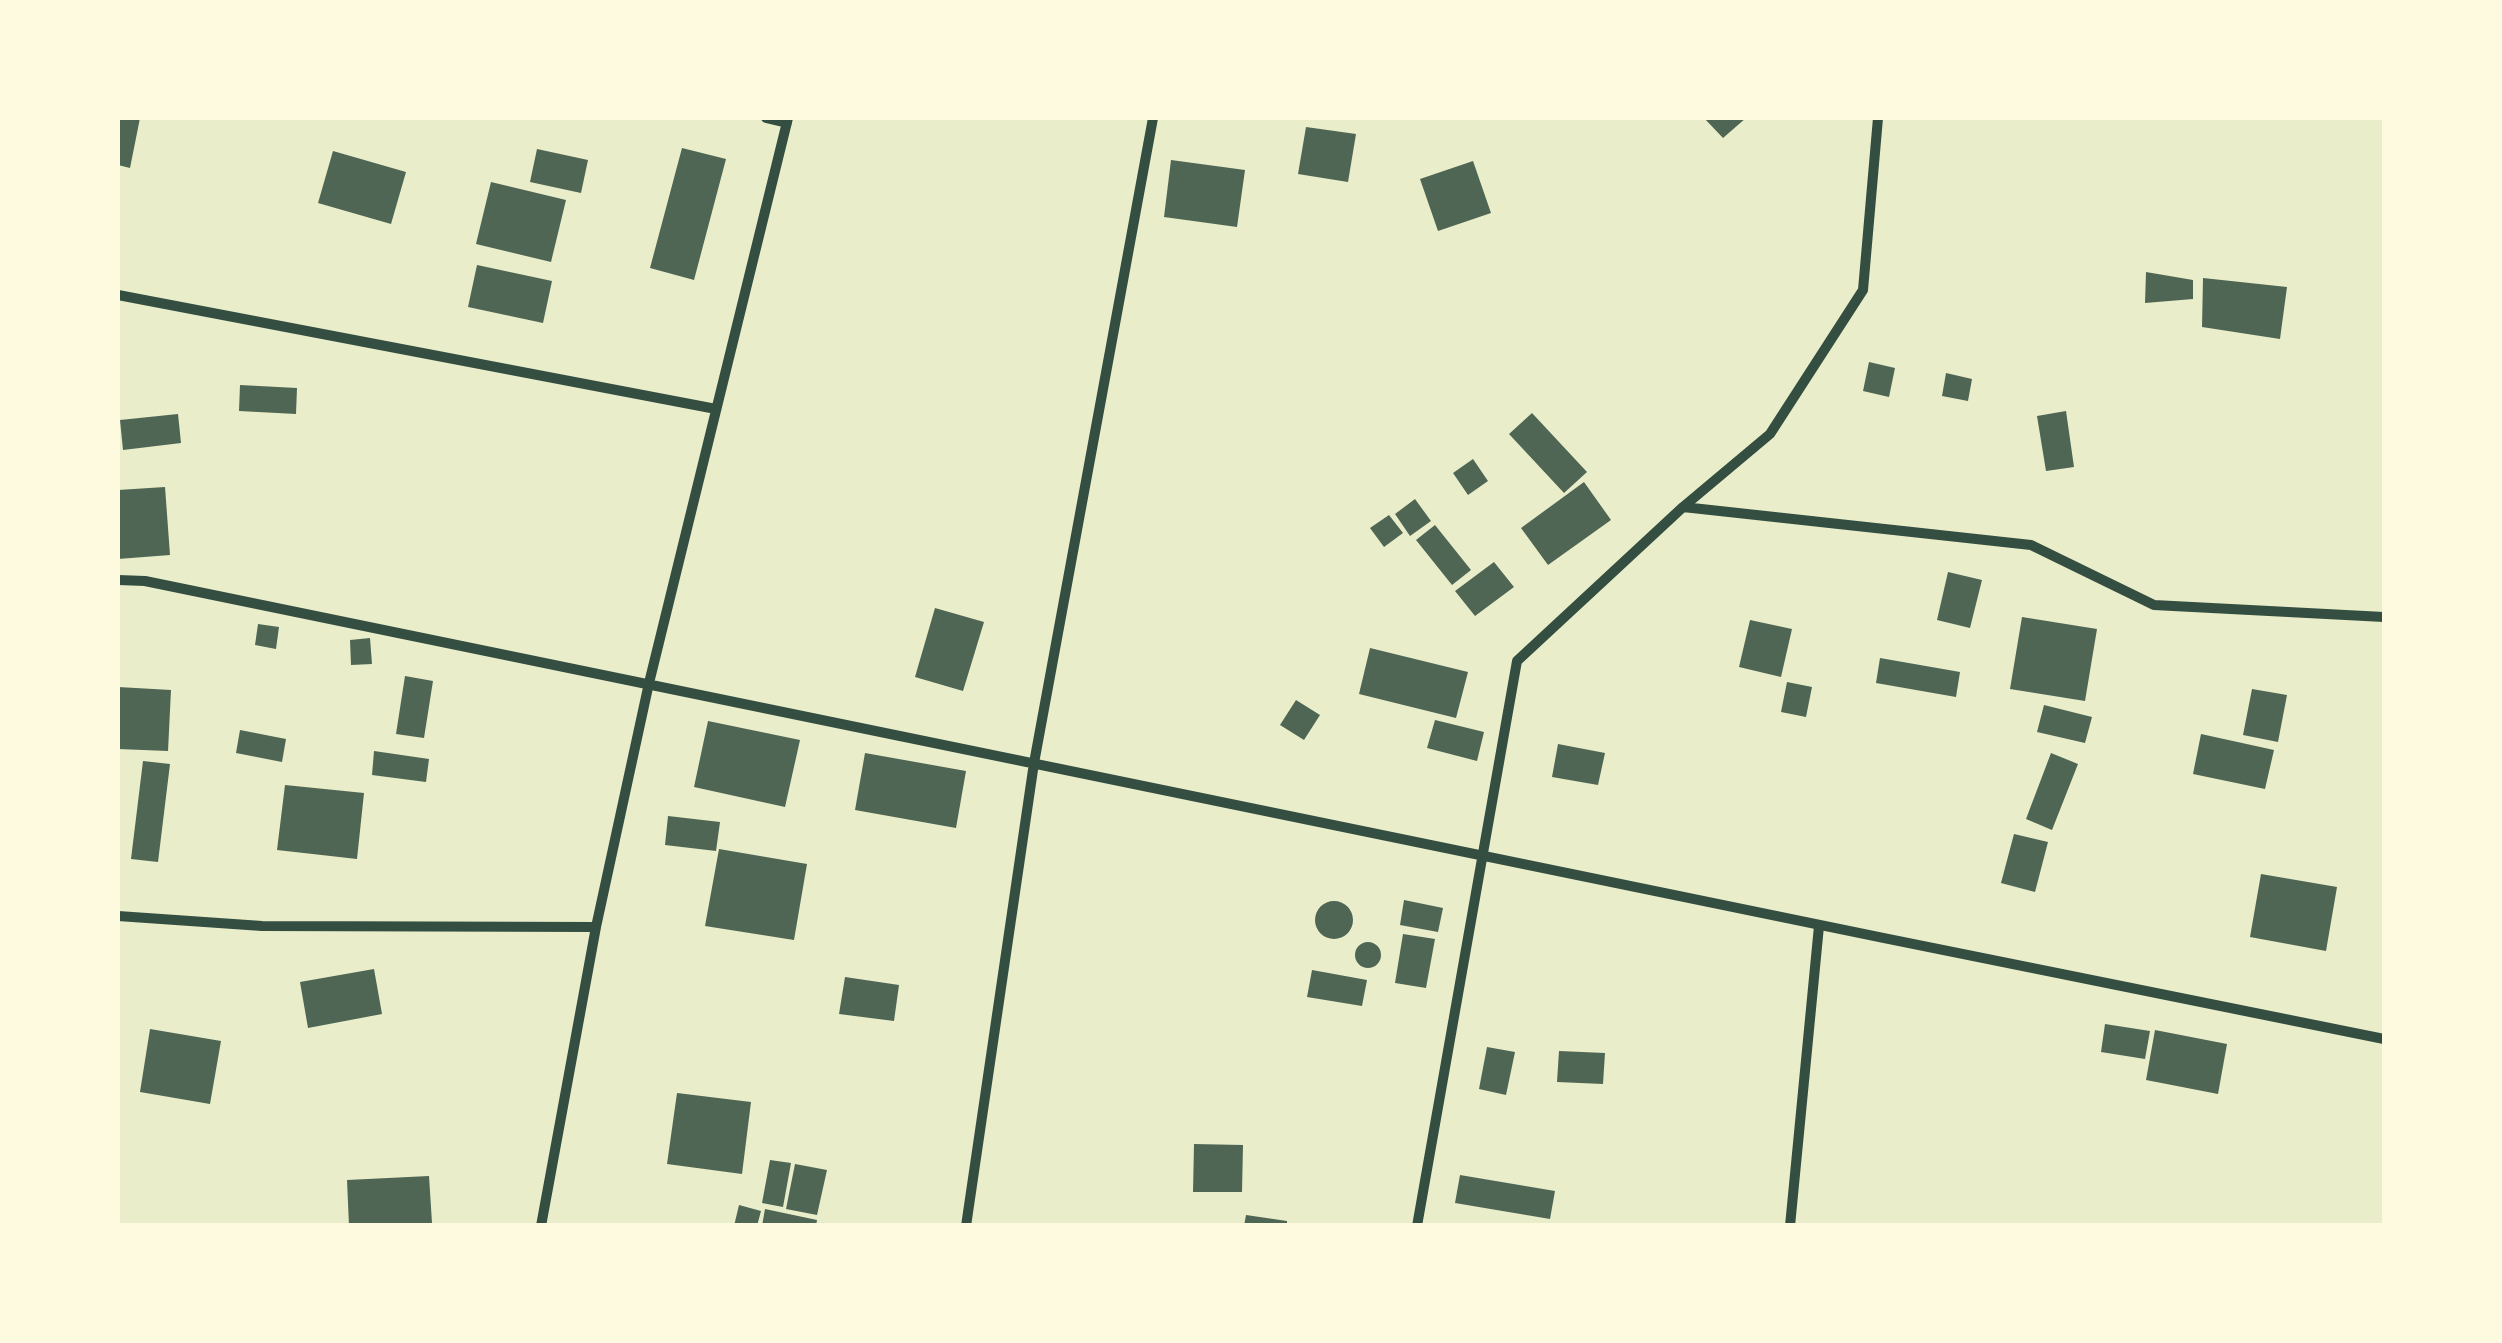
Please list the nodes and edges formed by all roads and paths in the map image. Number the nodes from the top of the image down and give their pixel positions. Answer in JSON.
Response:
{"nodes":[{"id":1,"x":766,"y":118,"type":"edge"},
{"id":2,"x":1154,"y":118,"type":"edge"},
{"id":3,"x":1878,"y":118,"type":"edge"},
{"id":4,"x":787,"y":120,"type":"edge"},
{"id":5,"x":118,"y":295,"type":"edge"},
{"id":6,"x":716,"y":409,"type":"junction"},
{"id":7,"x":1683,"y":507,"type":"junction"},
{"id":8,"x":118,"y":580,"type":"edge"},
{"id":9,"x":2384,"y":617,"type":"edge"},
{"id":10,"x":649,"y":683,"type":"junction"},
{"id":11,"x":1034,"y":763,"type":"junction"},
{"id":12,"x":1482,"y":856,"type":"junction"},
{"id":13,"x":118,"y":916,"type":"edge"},
{"id":14,"x":1819,"y":926,"type":"junction"},
{"id":15,"x":596,"y":928,"type":"junction"},
{"id":16,"x":2384,"y":1039,"type":"edge"},
{"id":17,"x":541,"y":1226,"type":"edge"},
{"id":18,"x":966,"y":1226,"type":"edge"},
{"id":19,"x":1417,"y":1226,"type":"edge"},
{"id":20,"x":1790,"y":1226,"type":"edge"}],
"edges":[{"from":1,"to":4,"type":"street"},
{"from":2,"to":11,"type":"street"},
{"from":3,"to":7,"type":"street"},
{"from":4,"to":6,"type":"street"},
{"from":5,"to":6,"type":"street"},
{"from":6,"to":10,"type":"street"},
{"from":7,"to":9,"type":"street"},
{"from":7,"to":12,"type":"street"},
{"from":8,"to":10,"type":"street"},
{"from":10,"to":11,"type":"street"},
{"from":10,"to":15,"type":"street"},
{"from":11,"to":12,"type":"street"},
{"from":11,"to":18,"type":"street"},
{"from":12,"to":14,"type":"street"},
{"from":12,"to":19,"type":"street"},
{"from":13,"to":15,"type":"street"},
{"from":14,"to":16,"type":"street"},
{"from":14,"to":20,"type":"street"},
{"from":15,"to":17,"type":"street"}]}
